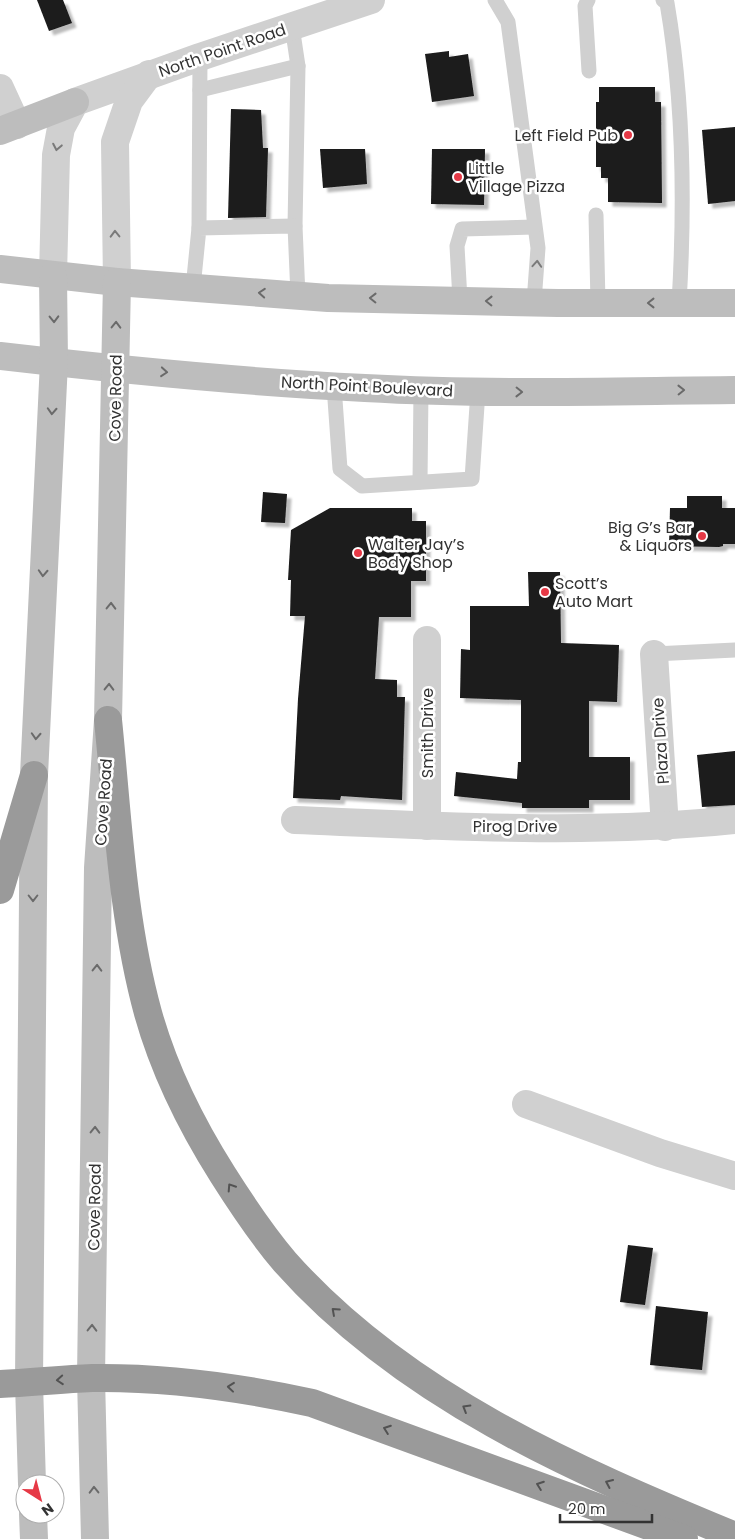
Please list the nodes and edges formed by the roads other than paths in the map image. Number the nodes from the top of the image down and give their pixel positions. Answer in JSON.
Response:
{"nodes":[{"id":1,"x":370,"y":0,"type":"edge"},
{"id":2,"x":495,"y":0,"type":"edge"},
{"id":3,"x":588,"y":0,"type":"edge"},
{"id":4,"x":663,"y":0,"type":"edge"},
{"id":5,"x":292,"y":26,"type":"junction"},
{"id":6,"x":200,"y":57,"type":"junction"},
{"id":7,"x":298,"y":66,"type":"junction"},
{"id":8,"x":589,"y":71,"type":"dead end"},
{"id":9,"x":149,"y":74,"type":"junction"},
{"id":10,"x":0,"y":88,"type":"edge"},
{"id":11,"x":200,"y":90,"type":"junction"},
{"id":12,"x":75,"y":102,"type":"junction"},
{"id":13,"x":9,"y":128,"type":"edge"},
{"id":14,"x":596,"y":215,"type":"dead end"},
{"id":15,"x":295,"y":226,"type":"junction"},
{"id":16,"x":534,"y":227,"type":"junction"},
{"id":17,"x":199,"y":228,"type":"junction"},
{"id":18,"x":0,"y":269,"type":"edge"},
{"id":19,"x":53,"y":276,"type":"junction"},
{"id":20,"x":117,"y":282,"type":"junction"},
{"id":21,"x":193,"y":288,"type":"junction"},
{"id":22,"x":298,"y":296,"type":"junction"},
{"id":23,"x":460,"y":300,"type":"junction"},
{"id":24,"x":534,"y":302,"type":"junction"},
{"id":25,"x":598,"y":303,"type":"junction"},
{"id":26,"x":680,"y":303,"type":"junction"},
{"id":27,"x":735,"y":303,"type":"edge"},
{"id":28,"x":0,"y":356,"type":"edge"},
{"id":29,"x":54,"y":362,"type":"junction"},
{"id":30,"x":116,"y":368,"type":"junction"},
{"id":31,"x":334,"y":386,"type":"junction"},
{"id":32,"x":421,"y":390,"type":"junction"},
{"id":33,"x":735,"y":390,"type":"edge"},
{"id":34,"x":478,"y":391,"type":"junction"},
{"id":35,"x":420,"y":482,"type":"junction"},
{"id":36,"x":427,"y":640,"type":"dead end"},
{"id":37,"x":735,"y":650,"type":"edge"},
{"id":38,"x":654,"y":654,"type":"joint"},
{"id":39,"x":108,"y":720,"type":"junction"},
{"id":40,"x":34,"y":775,"type":"junction"},
{"id":41,"x":295,"y":820,"type":"dead end"},
{"id":42,"x":735,"y":820,"type":"edge"},
{"id":43,"x":427,"y":826,"type":"junction"},
{"id":44,"x":665,"y":827,"type":"junction"},
{"id":45,"x":0,"y":890,"type":"edge"},
{"id":46,"x":526,"y":1104,"type":"dead end"},
{"id":47,"x":735,"y":1176,"type":"edge"},
{"id":48,"x":91,"y":1378,"type":"junction"},
{"id":49,"x":29,"y":1383,"type":"junction"},
{"id":50,"x":0,"y":1384,"type":"edge"},
{"id":51,"x":32,"y":1474,"type":"edge"},
{"id":52,"x":33,"y":1524,"type":"edge"},
{"id":53,"x":735,"y":1536,"type":"edge"},
{"id":54,"x":34,"y":1539,"type":"edge"},
{"id":55,"x":95,"y":1539,"type":"edge"},
{"id":56,"x":684,"y":1539,"type":"edge"}],
"edges":[{"from":1,"to":5,"type":"street","name":"North Point Road"},
{"from":2,"to":16,"type":"lane"},
{"from":3,"to":8,"type":"lane"},
{"from":4,"to":26,"type":"lane"},
{"from":5,"to":6,"type":"street","name":"North Point Road"},
{"from":5,"to":7,"type":"lane"},
{"from":6,"to":9,"type":"street","name":"North Point Road"},
{"from":6,"to":11,"type":"lane"},
{"from":7,"to":11,"type":"lane"},
{"from":7,"to":15,"type":"lane"},
{"from":9,"to":12,"type":"street","name":"North Point Road"},
{"from":20,"to":9,"type":"street","name":"Cove Road","one_way":true},
{"from":10,"to":13,"type":"street"},
{"from":11,"to":17,"type":"lane"},
{"from":12,"to":13,"type":"main road"},
{"from":12,"to":19,"type":"street","one_way":true},
{"from":14,"to":25,"type":"lane"},
{"from":15,"to":17,"type":"lane"},
{"from":15,"to":22,"type":"lane"},
{"from":16,"to":23,"type":"lane"},
{"from":24,"to":16,"type":"lane","one_way":true},
{"from":17,"to":21,"type":"lane"},
{"from":18,"to":19,"type":"main road"},
{"from":19,"to":20,"type":"main road"},
{"from":19,"to":29,"type":"main road","one_way":true},
{"from":20,"to":21,"type":"main road"},
{"from":30,"to":20,"type":"main road","name":"Cove Road","one_way":true},
{"from":22,"to":21,"type":"main road","one_way":true},
{"from":23,"to":22,"type":"main road","one_way":true},
{"from":24,"to":23,"type":"main road","one_way":true},
{"from":24,"to":25,"type":"main road"},
{"from":26,"to":25,"type":"main road","one_way":true},
{"from":26,"to":27,"type":"main road"},
{"from":28,"to":29,"type":"main road","name":"North Point Boulevard"},
{"from":29,"to":30,"type":"main road","name":"North Point Boulevard"},
{"from":29,"to":40,"type":"main road","one_way":true},
{"from":30,"to":31,"type":"main road","name":"North Point Boulevard","one_way":true},
{"from":39,"to":30,"type":"main road","name":"Cove Road","one_way":true},
{"from":31,"to":32,"type":"main road","name":"North Point Boulevard"},
{"from":31,"to":35,"type":"lane"},
{"from":32,"to":34,"type":"main road","name":"North Point Boulevard"},
{"from":32,"to":35,"type":"lane"},
{"from":34,"to":33,"type":"main road","name":"North Point Boulevard","one_way":true},
{"from":34,"to":35,"type":"lane"},
{"from":36,"to":43,"type":"street","name":"Smith Drive"},
{"from":37,"to":38,"type":"lane"},
{"from":38,"to":44,"type":"street","name":"Plaza Drive"},
{"from":48,"to":39,"type":"main road","name":"Cove Road","one_way":true},
{"from":53,"to":39,"type":"highway","one_way":true},
{"from":40,"to":45,"type":"highway"},
{"from":40,"to":49,"type":"main road","one_way":true},
{"from":41,"to":43,"type":"street","name":"Pirog Drive"},
{"from":42,"to":44,"type":"street","name":"Pirog Drive"},
{"from":43,"to":44,"type":"street","name":"Pirog Drive"},
{"from":46,"to":47,"type":"street"},
{"from":48,"to":49,"type":"highway","one_way":true},
{"from":55,"to":48,"type":"main road","name":"Cove Road","one_way":true},
{"from":56,"to":48,"type":"highway","one_way":true},
{"from":49,"to":50,"type":"highway"},
{"from":49,"to":51,"type":"main road"},
{"from":52,"to":54,"type":"main road"}]}
